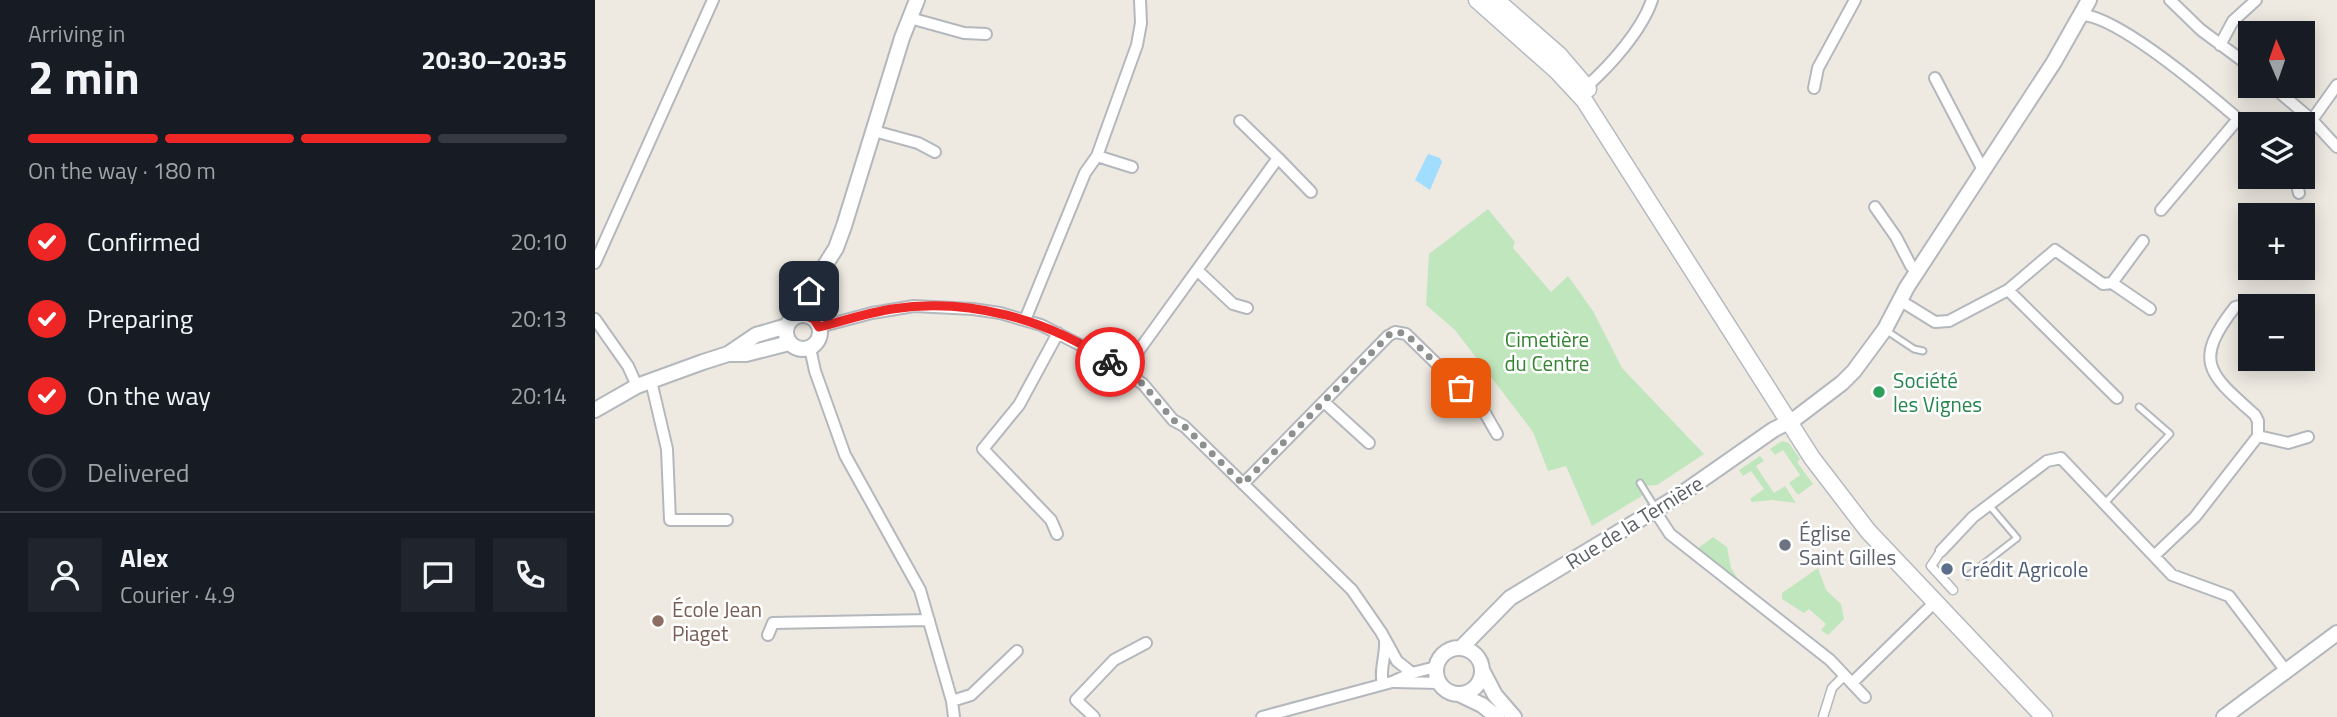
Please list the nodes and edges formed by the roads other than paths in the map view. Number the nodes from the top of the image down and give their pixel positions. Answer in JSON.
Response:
{"nodes":[{"id":1,"x":713,"y":0,"type":"edge"},
{"id":2,"x":917,"y":0,"type":"edge"},
{"id":3,"x":1140,"y":0,"type":"edge"},
{"id":4,"x":1477,"y":0,"type":"edge"},
{"id":5,"x":1496,"y":0,"type":"edge"},
{"id":6,"x":1652,"y":0,"type":"edge"},
{"id":7,"x":1855,"y":0,"type":"edge"},
{"id":8,"x":2089,"y":0,"type":"edge"},
{"id":9,"x":2170,"y":0,"type":"edge"},
{"id":10,"x":2256,"y":0,"type":"edge"},
{"id":11,"x":2081,"y":15,"type":"junction"},
{"id":12,"x":910,"y":18,"type":"junction"},
{"id":13,"x":986,"y":34,"type":"dead end"},
{"id":14,"x":2220,"y":45,"type":"junction"},
{"id":15,"x":2238,"y":58,"type":"edge"},
{"id":16,"x":1935,"y":78,"type":"dead end"},
{"id":17,"x":2337,"y":85,"type":"edge"},
{"id":18,"x":1587,"y":87,"type":"junction"},
{"id":19,"x":1814,"y":88,"type":"dead end"},
{"id":20,"x":2286,"y":98,"type":"edge"},
{"id":21,"x":2303,"y":112,"type":"edge"},
{"id":22,"x":2315,"y":116,"type":"edge"},
{"id":23,"x":2238,"y":119,"type":"joint"},
{"id":24,"x":1240,"y":121,"type":"dead end"},
{"id":25,"x":2315,"y":123,"type":"edge"},
{"id":26,"x":874,"y":131,"type":"junction"},
{"id":27,"x":2337,"y":147,"type":"edge"},
{"id":28,"x":935,"y":152,"type":"dead end"},
{"id":29,"x":1097,"y":156,"type":"junction"},
{"id":30,"x":1278,"y":158,"type":"junction"},
{"id":31,"x":1132,"y":167,"type":"dead end"},
{"id":32,"x":1983,"y":170,"type":"junction"},
{"id":33,"x":2298,"y":189,"type":"edge"},
{"id":34,"x":1311,"y":192,"type":"dead end"},
{"id":35,"x":2299,"y":193,"type":"dead end"},
{"id":36,"x":1875,"y":208,"type":"dead end"},
{"id":37,"x":2161,"y":210,"type":"dead end"},
{"id":38,"x":2143,"y":241,"type":"dead end"},
{"id":39,"x":595,"y":263,"type":"edge"},
{"id":40,"x":1197,"y":270,"type":"junction"},
{"id":41,"x":1917,"y":272,"type":"junction"},
{"id":42,"x":2112,"y":283,"type":"junction"},
{"id":43,"x":2008,"y":290,"type":"junction"},
{"id":44,"x":1901,"y":301,"type":"junction"},
{"id":45,"x":2238,"y":306,"type":"edge"},
{"id":46,"x":1247,"y":308,"type":"dead end"},
{"id":47,"x":2150,"y":309,"type":"dead end"},
{"id":48,"x":804,"y":315,"type":"junction"},
{"id":49,"x":595,"y":319,"type":"edge"},
{"id":50,"x":1025,"y":320,"type":"junction"},
{"id":51,"x":787,"y":326,"type":"junction"},
{"id":52,"x":819,"y":327,"type":"junction"},
{"id":53,"x":1885,"y":329,"type":"junction"},
{"id":54,"x":1058,"y":333,"type":"junction"},
{"id":55,"x":789,"y":343,"type":"junction"},
{"id":56,"x":810,"y":348,"type":"junction"},
{"id":57,"x":1923,"y":351,"type":"dead end"},
{"id":58,"x":727,"y":354,"type":"junction"},
{"id":59,"x":1124,"y":371,"type":"junction"},
{"id":60,"x":644,"y":383,"type":"junction"},
{"id":61,"x":2117,"y":398,"type":"dead end"},
{"id":62,"x":1324,"y":402,"type":"junction"},
{"id":63,"x":2139,"y":407,"type":"dead end"},
{"id":64,"x":595,"y":410,"type":"edge"},
{"id":65,"x":1792,"y":420,"type":"junction"},
{"id":66,"x":1497,"y":434,"type":"dead end"},
{"id":67,"x":2258,"y":436,"type":"junction"},
{"id":68,"x":2308,"y":437,"type":"dead end"},
{"id":69,"x":1369,"y":443,"type":"dead end"},
{"id":70,"x":1640,"y":483,"type":"dead end"},
{"id":71,"x":1243,"y":484,"type":"junction"},
{"id":72,"x":2105,"y":503,"type":"junction"},
{"id":73,"x":1989,"y":505,"type":"junction"},
{"id":74,"x":1655,"y":511,"type":"junction"},
{"id":75,"x":727,"y":520,"type":"dead end"},
{"id":76,"x":1057,"y":534,"type":"dead end"},
{"id":77,"x":1941,"y":551,"type":"joint"},
{"id":78,"x":2154,"y":556,"type":"junction"},
{"id":79,"x":1968,"y":576,"type":"dead end"},
{"id":80,"x":1948,"y":594,"type":"junction"},
{"id":81,"x":929,"y":620,"type":"junction"},
{"id":82,"x":1484,"y":626,"type":"junction"},
{"id":83,"x":2337,"y":633,"type":"edge"},
{"id":84,"x":768,"y":635,"type":"dead end"},
{"id":85,"x":1384,"y":638,"type":"junction"},
{"id":86,"x":1146,"y":643,"type":"dead end"},
{"id":87,"x":1461,"y":648,"type":"junction"},
{"id":88,"x":1017,"y":651,"type":"dead end"},
{"id":89,"x":1481,"y":665,"type":"junction"},
{"id":90,"x":1436,"y":667,"type":"junction"},
{"id":91,"x":2286,"y":671,"type":"junction"},
{"id":92,"x":1412,"y":673,"type":"junction"},
{"id":93,"x":1849,"y":678,"type":"junction"},
{"id":94,"x":1387,"y":683,"type":"junction"},
{"id":95,"x":1439,"y":683,"type":"junction"},
{"id":96,"x":1461,"y":695,"type":"junction"},
{"id":97,"x":1865,"y":697,"type":"dead end"},
{"id":98,"x":952,"y":701,"type":"junction"},
{"id":99,"x":954,"y":717,"type":"edge"},
{"id":100,"x":1094,"y":717,"type":"edge"},
{"id":101,"x":1262,"y":717,"type":"edge"},
{"id":102,"x":1497,"y":717,"type":"edge"},
{"id":103,"x":1514,"y":717,"type":"edge"},
{"id":104,"x":1823,"y":717,"type":"edge"},
{"id":105,"x":2044,"y":717,"type":"edge"},
{"id":106,"x":2056,"y":717,"type":"edge"},
{"id":107,"x":2224,"y":717,"type":"edge"}],
"edges":[{"from":1,"to":39,"type":"street"},
{"from":2,"to":12,"type":"street"},
{"from":3,"to":29,"type":"street"},
{"from":4,"to":65,"type":"main road"},
{"from":5,"to":18,"type":"main road"},
{"from":6,"to":18,"type":"street"},
{"from":7,"to":19,"type":"street"},
{"from":8,"to":11,"type":"street","name":"Rue de la Ternière"},
{"from":9,"to":14,"type":"street"},
{"from":10,"to":14,"type":"street"},
{"from":11,"to":23,"type":"street"},
{"from":11,"to":32,"type":"street","name":"Rue de la Ternière"},
{"from":12,"to":13,"type":"street"},
{"from":12,"to":26,"type":"street"},
{"from":14,"to":15,"type":"street"},
{"from":16,"to":32,"type":"street"},
{"from":17,"to":22,"type":"street"},
{"from":18,"to":65,"type":"main road"},
{"from":20,"to":21,"type":"street"},
{"from":23,"to":37,"type":"street"},
{"from":24,"to":30,"type":"street"},
{"from":25,"to":27,"type":"street"},
{"from":26,"to":28,"type":"street"},
{"from":26,"to":48,"type":"street"},
{"from":29,"to":31,"type":"street"},
{"from":29,"to":50,"type":"street"},
{"from":30,"to":34,"type":"street"},
{"from":30,"to":40,"type":"street"},
{"from":32,"to":41,"type":"street","name":"Rue de la Ternière"},
{"from":33,"to":35,"type":"street"},
{"from":36,"to":41,"type":"street"},
{"from":38,"to":42,"type":"street"},
{"from":40,"to":46,"type":"street"},
{"from":40,"to":59,"type":"street"},
{"from":41,"to":44,"type":"street","name":"Rue de la Ternière"},
{"from":42,"to":43,"type":"street"},
{"from":42,"to":47,"type":"street"},
{"from":43,"to":44,"type":"street"},
{"from":43,"to":61,"type":"street"},
{"from":44,"to":53,"type":"street","name":"Rue de la Ternière"},
{"from":45,"to":67,"type":"street"},
{"from":48,"to":51,"type":"street"},
{"from":48,"to":52,"type":"street"},
{"from":49,"to":60,"type":"street"},
{"from":50,"to":52,"type":"street"},
{"from":50,"to":54,"type":"street"},
{"from":51,"to":55,"type":"street"},
{"from":51,"to":58,"type":"street"},
{"from":52,"to":56,"type":"street"},
{"from":53,"to":57,"type":"lane"},
{"from":53,"to":65,"type":"street","name":"Rue de la Ternière"},
{"from":54,"to":59,"type":"street"},
{"from":54,"to":76,"type":"street"},
{"from":55,"to":56,"type":"street"},
{"from":55,"to":58,"type":"street"},
{"from":56,"to":81,"type":"street"},
{"from":58,"to":60,"type":"street"},
{"from":59,"to":71,"type":"street"},
{"from":60,"to":64,"type":"street"},
{"from":60,"to":75,"type":"street"},
{"from":62,"to":66,"type":"street"},
{"from":62,"to":69,"type":"street"},
{"from":62,"to":71,"type":"street"},
{"from":63,"to":72,"type":"lane"},
{"from":65,"to":74,"type":"street","name":"Rue de la Ternière"},
{"from":65,"to":80,"type":"main road"},
{"from":65,"to":106,"type":"main road"},
{"from":67,"to":68,"type":"street"},
{"from":67,"to":78,"type":"street"},
{"from":70,"to":74,"type":"lane"},
{"from":71,"to":85,"type":"street"},
{"from":72,"to":73,"type":"street"},
{"from":72,"to":78,"type":"street"},
{"from":73,"to":77,"type":"street"},
{"from":73,"to":79,"type":"lane"},
{"from":74,"to":82,"type":"street","name":"Rue de la Ternière"},
{"from":74,"to":93,"type":"street"},
{"from":77,"to":80,"type":"street"},
{"from":78,"to":91,"type":"street"},
{"from":80,"to":93,"type":"street"},
{"from":80,"to":105,"type":"main road"},
{"from":81,"to":84,"type":"street"},
{"from":81,"to":98,"type":"street"},
{"from":82,"to":87,"type":"street","name":"Rue de la Ternière"},
{"from":82,"to":89,"type":"street"},
{"from":83,"to":91,"type":"street"},
{"from":85,"to":92,"type":"street"},
{"from":85,"to":94,"type":"street"},
{"from":86,"to":100,"type":"street"},
{"from":87,"to":89,"type":"street"},
{"from":87,"to":90,"type":"street"},
{"from":88,"to":98,"type":"street"},
{"from":89,"to":96,"type":"street"},
{"from":89,"to":103,"type":"street"},
{"from":90,"to":92,"type":"street"},
{"from":90,"to":95,"type":"street"},
{"from":91,"to":107,"type":"street"},
{"from":92,"to":94,"type":"street"},
{"from":93,"to":97,"type":"street"},
{"from":93,"to":104,"type":"street"},
{"from":94,"to":95,"type":"street"},
{"from":94,"to":101,"type":"street"},
{"from":95,"to":96,"type":"street"},
{"from":96,"to":102,"type":"street"},
{"from":98,"to":99,"type":"street"}]}
